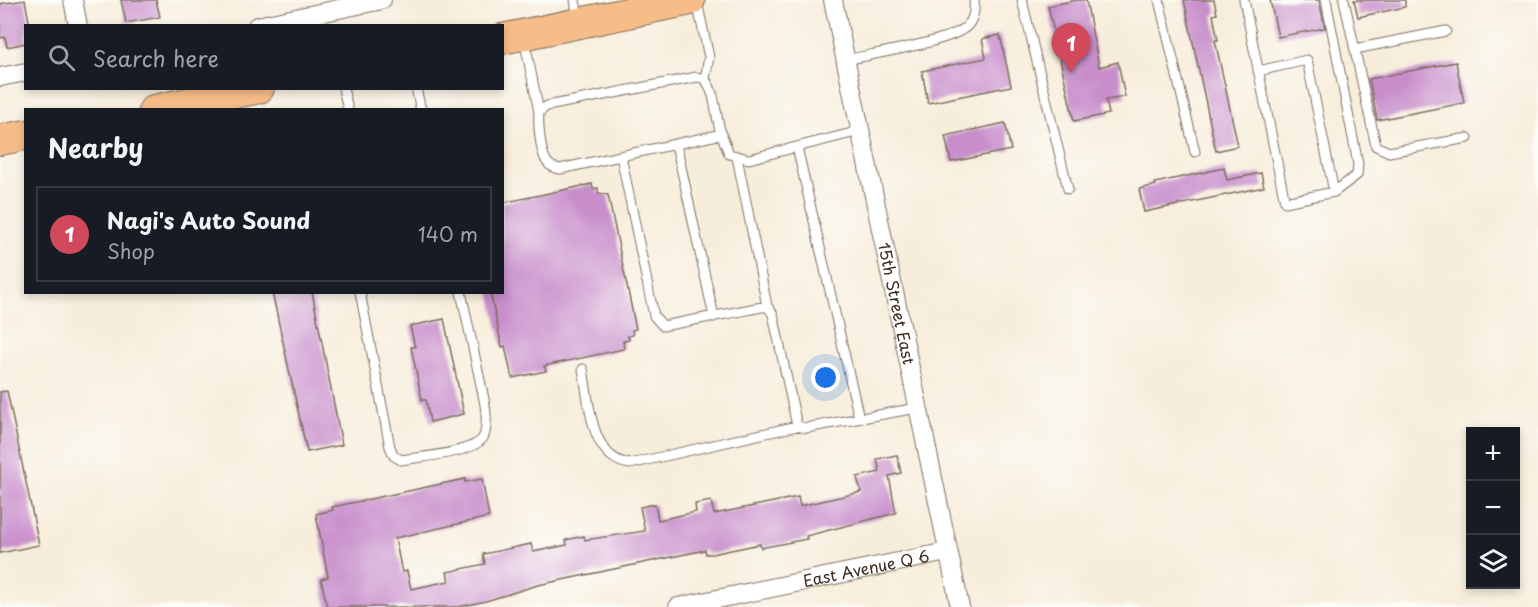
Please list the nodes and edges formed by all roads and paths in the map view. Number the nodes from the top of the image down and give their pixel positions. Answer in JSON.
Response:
{"nodes":[{"id":1,"x":73,"y":0,"type":"edge"},
{"id":2,"x":382,"y":0,"type":"edge"},
{"id":3,"x":690,"y":0,"type":"edge"},
{"id":4,"x":697,"y":0,"type":"edge"},
{"id":5,"x":833,"y":0,"type":"edge"},
{"id":6,"x":974,"y":0,"type":"edge"},
{"id":7,"x":1022,"y":0,"type":"edge"},
{"id":8,"x":1159,"y":0,"type":"edge"},
{"id":9,"x":1244,"y":0,"type":"edge"},
{"id":10,"x":1326,"y":0,"type":"edge"},
{"id":11,"x":1344,"y":0,"type":"edge"},
{"id":12,"x":656,"y":4,"type":"edge"},
{"id":13,"x":577,"y":12,"type":"edge"},
{"id":14,"x":304,"y":14,"type":"edge"},
{"id":15,"x":78,"y":24,"type":"edge"},
{"id":16,"x":265,"y":24,"type":"edge"},
{"id":17,"x":1446,"y":31,"type":"dead end"},
{"id":18,"x":513,"y":37,"type":"edge"},
{"id":19,"x":1355,"y":49,"type":"junction"},
{"id":20,"x":846,"y":60,"type":"junction"},
{"id":21,"x":1258,"y":71,"type":"junction"},
{"id":22,"x":24,"y":72,"type":"edge"},
{"id":23,"x":0,"y":77,"type":"edge"},
{"id":24,"x":705,"y":79,"type":"junction"},
{"id":25,"x":249,"y":90,"type":"edge"},
{"id":26,"x":343,"y":90,"type":"edge"},
{"id":27,"x":416,"y":90,"type":"edge"},
{"id":28,"x":164,"y":108,"type":"edge"},
{"id":29,"x":348,"y":108,"type":"edge"},
{"id":30,"x":421,"y":108,"type":"edge"},
{"id":31,"x":539,"y":112,"type":"junction"},
{"id":32,"x":860,"y":131,"type":"junction"},
{"id":33,"x":722,"y":134,"type":"junction"},
{"id":34,"x":24,"y":135,"type":"edge"},
{"id":35,"x":1468,"y":138,"type":"dead end"},
{"id":36,"x":0,"y":140,"type":"edge"},
{"id":37,"x":676,"y":144,"type":"junction"},
{"id":38,"x":797,"y":147,"type":"junction"},
{"id":39,"x":1195,"y":152,"type":"dead end"},
{"id":40,"x":621,"y":156,"type":"junction"},
{"id":41,"x":738,"y":157,"type":"junction"},
{"id":42,"x":1068,"y":189,"type":"dead end"},
{"id":43,"x":1335,"y":192,"type":"junction"},
{"id":44,"x":360,"y":294,"type":"edge"},
{"id":45,"x":461,"y":294,"type":"edge"},
{"id":46,"x":767,"y":306,"type":"junction"},
{"id":47,"x":714,"y":317,"type":"junction"},
{"id":48,"x":583,"y":369,"type":"dead end"},
{"id":49,"x":917,"y":408,"type":"junction"},
{"id":50,"x":859,"y":418,"type":"junction"},
{"id":51,"x":797,"y":426,"type":"junction"},
{"id":52,"x":947,"y":552,"type":"junction"},
{"id":53,"x":678,"y":607,"type":"edge"},
{"id":54,"x":960,"y":607,"type":"edge"}],
"edges":[{"from":1,"to":15,"type":"street"},
{"from":2,"to":14,"type":"street"},
{"from":3,"to":12,"type":"highway"},
{"from":4,"to":24,"type":"lane"},
{"from":5,"to":20,"type":"street","name":"15th Street East"},
{"from":6,"to":20,"type":"lane"},
{"from":7,"to":42,"type":"lane"},
{"from":8,"to":39,"type":"lane"},
{"from":9,"to":21,"type":"lane"},
{"from":10,"to":43,"type":"lane"},
{"from":11,"to":19,"type":"lane"},
{"from":12,"to":13,"type":"highway"},
{"from":13,"to":18,"type":"highway"},
{"from":14,"to":16,"type":"street"},
{"from":17,"to":19,"type":"lane"},
{"from":18,"to":31,"type":"lane"},
{"from":19,"to":35,"type":"lane"},
{"from":20,"to":32,"type":"street","name":"15th Street East"},
{"from":21,"to":43,"type":"lane"},
{"from":21,"to":43,"type":"lane"},
{"from":22,"to":23,"type":"street"},
{"from":24,"to":31,"type":"lane"},
{"from":24,"to":33,"type":"lane"},
{"from":25,"to":28,"type":"highway"},
{"from":26,"to":29,"type":"lane"},
{"from":27,"to":30,"type":"lane"},
{"from":31,"to":40,"type":"lane"},
{"from":32,"to":38,"type":"lane"},
{"from":32,"to":49,"type":"street","name":"15th Street East"},
{"from":33,"to":37,"type":"lane"},
{"from":33,"to":41,"type":"lane"},
{"from":34,"to":36,"type":"highway"},
{"from":37,"to":40,"type":"lane"},
{"from":37,"to":47,"type":"lane"},
{"from":38,"to":41,"type":"lane"},
{"from":38,"to":50,"type":"lane"},
{"from":40,"to":47,"type":"lane"},
{"from":41,"to":46,"type":"lane"},
{"from":44,"to":45,"type":"lane"},
{"from":46,"to":47,"type":"lane"},
{"from":46,"to":51,"type":"lane"},
{"from":48,"to":51,"type":"lane"},
{"from":49,"to":50,"type":"lane"},
{"from":49,"to":52,"type":"street","name":"15th Street East"},
{"from":50,"to":51,"type":"lane"},
{"from":52,"to":53,"type":"street","name":"East Avenue Q 6"},
{"from":52,"to":54,"type":"street","name":"15th Street East"}]}
